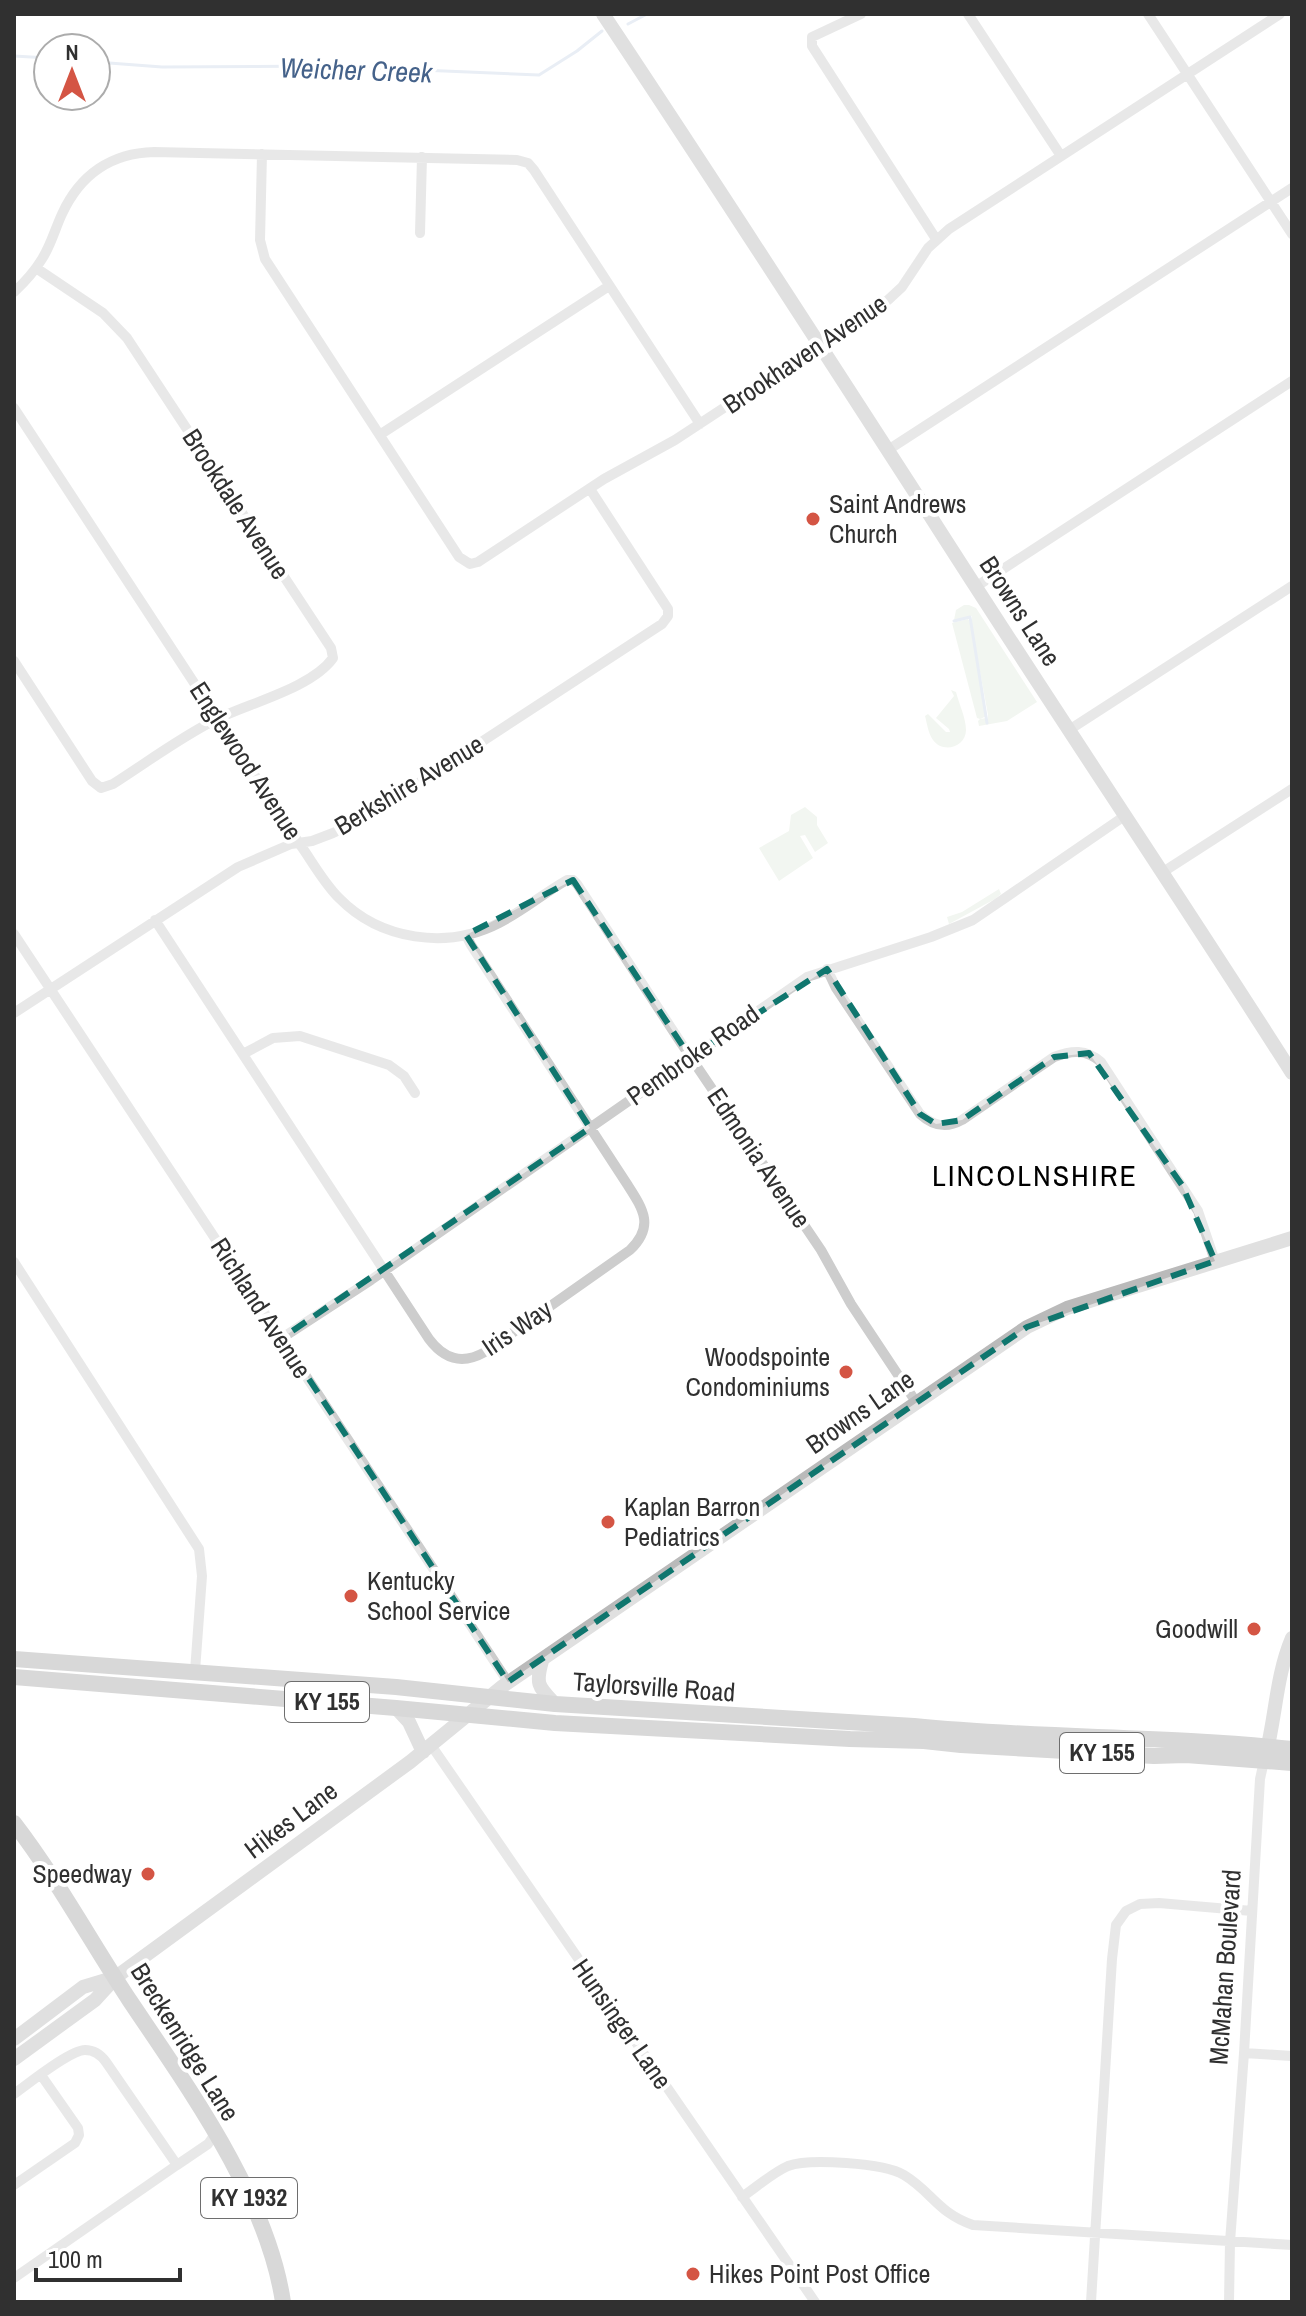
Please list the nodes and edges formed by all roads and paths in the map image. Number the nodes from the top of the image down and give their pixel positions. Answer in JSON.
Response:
{"nodes":[{"id":1,"x":603,"y":14,"type":"edge"},
{"id":2,"x":861,"y":14,"type":"edge"},
{"id":3,"x":968,"y":14,"type":"edge"},
{"id":4,"x":1148,"y":14,"type":"edge"},
{"id":5,"x":1280,"y":14,"type":"edge"},
{"id":6,"x":1187,"y":74,"type":"junction"},
{"id":7,"x":262,"y":154,"type":"junction"},
{"id":8,"x":1061,"y":156,"type":"junction"},
{"id":9,"x":422,"y":157,"type":"junction"},
{"id":10,"x":1292,"y":188,"type":"edge"},
{"id":11,"x":1271,"y":201,"type":"junction"},
{"id":12,"x":420,"y":233,"type":"dead end"},
{"id":13,"x":1292,"y":234,"type":"edge"},
{"id":14,"x":936,"y":239,"type":"junction"},
{"id":15,"x":36,"y":268,"type":"junction"},
{"id":16,"x":609,"y":286,"type":"junction"},
{"id":17,"x":14,"y":292,"type":"edge"},
{"id":18,"x":821,"y":344,"type":"junction"},
{"id":19,"x":1292,"y":381,"type":"edge"},
{"id":20,"x":14,"y":408,"type":"edge"},
{"id":21,"x":700,"y":424,"type":"junction"},
{"id":22,"x":381,"y":434,"type":"junction"},
{"id":23,"x":888,"y":450,"type":"junction"},
{"id":24,"x":590,"y":489,"type":"junction"},
{"id":25,"x":977,"y":586,"type":"junction"},
{"id":26,"x":1292,"y":586,"type":"edge"},
{"id":27,"x":14,"y":661,"type":"edge"},
{"id":28,"x":218,"y":718,"type":"junction"},
{"id":29,"x":1069,"y":730,"type":"junction"},
{"id":30,"x":1292,"y":789,"type":"edge"},
{"id":31,"x":1126,"y":815,"type":"junction"},
{"id":32,"x":299,"y":843,"type":"junction"},
{"id":33,"x":1163,"y":872,"type":"junction"},
{"id":34,"x":570,"y":880,"type":"joint"},
{"id":35,"x":155,"y":920,"type":"junction"},
{"id":36,"x":14,"y":934,"type":"edge"},
{"id":37,"x":466,"y":935,"type":"junction"},
{"id":38,"x":827,"y":969,"type":"junction"},
{"id":39,"x":51,"y":989,"type":"junction"},
{"id":40,"x":14,"y":1013,"type":"edge"},
{"id":41,"x":243,"y":1054,"type":"junction"},
{"id":42,"x":691,"y":1056,"type":"junction"},
{"id":43,"x":1292,"y":1073,"type":"edge"},
{"id":44,"x":415,"y":1093,"type":"dead end"},
{"id":45,"x":590,"y":1128,"type":"junction"},
{"id":46,"x":1292,"y":1238,"type":"edge"},
{"id":47,"x":1215,"y":1261,"type":"junction"},
{"id":48,"x":14,"y":1262,"type":"edge"},
{"id":49,"x":384,"y":1270,"type":"junction"},
{"id":50,"x":282,"y":1338,"type":"junction"},
{"id":51,"x":916,"y":1402,"type":"junction"},
{"id":52,"x":1292,"y":1638,"type":"edge"},
{"id":53,"x":14,"y":1659,"type":"edge"},
{"id":54,"x":542,"y":1661,"type":"junction"},
{"id":55,"x":195,"y":1671,"type":"junction"},
{"id":56,"x":14,"y":1677,"type":"edge"},
{"id":57,"x":508,"y":1682,"type":"junction"},
{"id":58,"x":490,"y":1697,"type":"junction"},
{"id":59,"x":555,"y":1704,"type":"junction"},
{"id":60,"x":396,"y":1708,"type":"junction"},
{"id":61,"x":470,"y":1715,"type":"junction"},
{"id":62,"x":427,"y":1748,"type":"junction"},
{"id":63,"x":1292,"y":1749,"type":"edge"},
{"id":64,"x":1266,"y":1754,"type":"junction"},
{"id":65,"x":1292,"y":1763,"type":"edge"},
{"id":66,"x":14,"y":1823,"type":"edge"},
{"id":67,"x":1252,"y":1911,"type":"junction"},
{"id":68,"x":116,"y":1977,"type":"junction"},
{"id":69,"x":14,"y":2039,"type":"edge"},
{"id":70,"x":1244,"y":2053,"type":"junction"},
{"id":71,"x":1292,"y":2056,"type":"edge"},
{"id":72,"x":14,"y":2059,"type":"edge"},
{"id":73,"x":41,"y":2075,"type":"junction"},
{"id":74,"x":14,"y":2094,"type":"edge"},
{"id":75,"x":215,"y":2134,"type":"junction"},
{"id":76,"x":177,"y":2165,"type":"junction"},
{"id":77,"x":14,"y":2185,"type":"edge"},
{"id":78,"x":742,"y":2197,"type":"junction"},
{"id":79,"x":1094,"y":2233,"type":"junction"},
{"id":80,"x":1230,"y":2242,"type":"junction"},
{"id":81,"x":1292,"y":2245,"type":"edge"},
{"id":82,"x":14,"y":2278,"type":"edge"},
{"id":83,"x":283,"y":2302,"type":"edge"},
{"id":84,"x":815,"y":2302,"type":"edge"},
{"id":85,"x":1091,"y":2302,"type":"edge"},
{"id":86,"x":1229,"y":2302,"type":"edge"}],
"edges":[{"from":1,"to":18,"type":"street","name":"Browns Lane"},
{"from":2,"to":14,"type":"street"},
{"from":3,"to":8,"type":"street"},
{"from":4,"to":6,"type":"street"},
{"from":5,"to":6,"type":"street","name":"Brookhaven Avenue"},
{"from":6,"to":8,"type":"street","name":"Brookhaven Avenue"},
{"from":6,"to":11,"type":"street"},
{"from":7,"to":9,"type":"street"},
{"from":7,"to":15,"type":"street"},
{"from":7,"to":22,"type":"street"},
{"from":8,"to":14,"type":"street","name":"Brookhaven Avenue"},
{"from":9,"to":12,"type":"street"},
{"from":9,"to":16,"type":"street"},
{"from":10,"to":11,"type":"street"},
{"from":11,"to":13,"type":"street"},
{"from":11,"to":23,"type":"street"},
{"from":14,"to":18,"type":"street","name":"Brookhaven Avenue"},
{"from":15,"to":17,"type":"street"},
{"from":15,"to":28,"type":"street","name":"Brookdale Avenue"},
{"from":16,"to":21,"type":"street"},
{"from":16,"to":22,"type":"street"},
{"from":18,"to":21,"type":"street","name":"Brookhaven Avenue"},
{"from":18,"to":23,"type":"street","name":"Browns Lane"},
{"from":19,"to":25,"type":"street"},
{"from":20,"to":28,"type":"street","name":"Englewood Avenue"},
{"from":21,"to":24,"type":"street","name":"Brookhaven Avenue"},
{"from":22,"to":24,"type":"street","name":"Brookhaven Avenue"},
{"from":23,"to":25,"type":"street","name":"Browns Lane"},
{"from":24,"to":32,"type":"street","name":"Berkshire Avenue"},
{"from":25,"to":29,"type":"street","name":"Browns Lane"},
{"from":26,"to":29,"type":"street"},
{"from":27,"to":28,"type":"street"},
{"from":28,"to":32,"type":"street","name":"Englewood Avenue"},
{"from":29,"to":31,"type":"street","name":"Browns Lane"},
{"from":30,"to":33,"type":"street"},
{"from":31,"to":33,"type":"street","name":"Browns Lane"},
{"from":31,"to":38,"type":"street","name":"Pembroke Road"},
{"from":32,"to":35,"type":"street","name":"Berkshire Avenue"},
{"from":32,"to":37,"type":"street","name":"Englewood Avenue"},
{"from":33,"to":43,"type":"street","name":"Browns Lane"},
{"from":34,"to":37,"type":"street","name":"Englewood Avenue"},
{"from":34,"to":42,"type":"street","name":"Edmonia Avenue"},
{"from":35,"to":39,"type":"street","name":"Berkshire Avenue"},
{"from":35,"to":41,"type":"street","name":"Iris Way"},
{"from":36,"to":39,"type":"street","name":"Richland Avenue"},
{"from":37,"to":45,"type":"street","name":"Iris Way"},
{"from":38,"to":42,"type":"street","name":"Pembroke Road"},
{"from":38,"to":47,"type":"street"},
{"from":39,"to":40,"type":"street","name":"Berkshire Avenue"},
{"from":39,"to":50,"type":"street","name":"Richland Avenue"},
{"from":41,"to":44,"type":"street"},
{"from":41,"to":49,"type":"street","name":"Iris Way"},
{"from":42,"to":45,"type":"street","name":"Pembroke Road"},
{"from":42,"to":51,"type":"street","name":"Edmonia Avenue"},
{"from":45,"to":49,"type":"street","name":"Pembroke Road"},
{"from":45,"to":49,"type":"street","name":"Iris Way"},
{"from":46,"to":47,"type":"street","name":"Browns Lane"},
{"from":47,"to":51,"type":"street","name":"Browns Lane"},
{"from":48,"to":55,"type":"street"},
{"from":49,"to":50,"type":"street","name":"Pembroke Road"},
{"from":50,"to":57,"type":"street","name":"Richland Avenue"},
{"from":51,"to":54,"type":"street","name":"Browns Lane"},
{"from":52,"to":64,"type":"street","name":"McMahan Boulevard"},
{"from":53,"to":55,"type":"main road","name":"Taylorsville Road","number":"KY 155"},
{"from":54,"to":57,"type":"street","name":"Browns Lane"},
{"from":54,"to":59,"type":"street"},
{"from":55,"to":58,"type":"main road","name":"Taylorsville Road","number":"KY 155"},
{"from":56,"to":60,"type":"main road","name":"Taylorsville Road","number":"KY 155"},
{"from":57,"to":58,"type":"street","name":"Browns Lane"},
{"from":58,"to":59,"type":"main road","name":"Taylorsville Road","number":"KY 155"},
{"from":58,"to":61,"type":"street","name":"Hikes Lane"},
{"from":59,"to":64,"type":"main road","name":"Taylorsville Road","number":"KY 155"},
{"from":60,"to":61,"type":"main road","name":"Taylorsville Road","number":"KY 155"},
{"from":60,"to":62,"type":"street"},
{"from":61,"to":62,"type":"street","name":"Hikes Lane"},
{"from":61,"to":64,"type":"main road","name":"Taylorsville Road","number":"KY 155"},
{"from":62,"to":68,"type":"street","name":"Hikes Lane"},
{"from":62,"to":78,"type":"street","name":"Hunsinger Lane"},
{"from":63,"to":64,"type":"main road","name":"Taylorsville Road","number":"KY 155"},
{"from":64,"to":65,"type":"main road","name":"Taylorsville Road","number":"KY 155"},
{"from":64,"to":67,"type":"street","name":"McMahan Boulevard"},
{"from":66,"to":68,"type":"main road","name":"Breckenridge Lane","number":"KY 1932"},
{"from":67,"to":70,"type":"street","name":"McMahan Boulevard"},
{"from":67,"to":79,"type":"street"},
{"from":68,"to":69,"type":"street","name":"Hikes Lane"},
{"from":68,"to":72,"type":"street","name":"Hikes Lane"},
{"from":68,"to":75,"type":"main road","name":"Breckenridge Lane","number":"KY 1932"},
{"from":70,"to":71,"type":"street"},
{"from":70,"to":80,"type":"street","name":"McMahan Boulevard"},
{"from":73,"to":74,"type":"street"},
{"from":73,"to":76,"type":"street"},
{"from":73,"to":77,"type":"street"},
{"from":75,"to":76,"type":"street"},
{"from":75,"to":83,"type":"main road","name":"Breckenridge Lane","number":"KY 1932"},
{"from":76,"to":82,"type":"street"},
{"from":78,"to":79,"type":"street"},
{"from":78,"to":84,"type":"street","name":"Hunsinger Lane"},
{"from":79,"to":80,"type":"street"},
{"from":79,"to":85,"type":"street"},
{"from":80,"to":81,"type":"street"},
{"from":80,"to":86,"type":"street","name":"McMahan Boulevard"}]}
